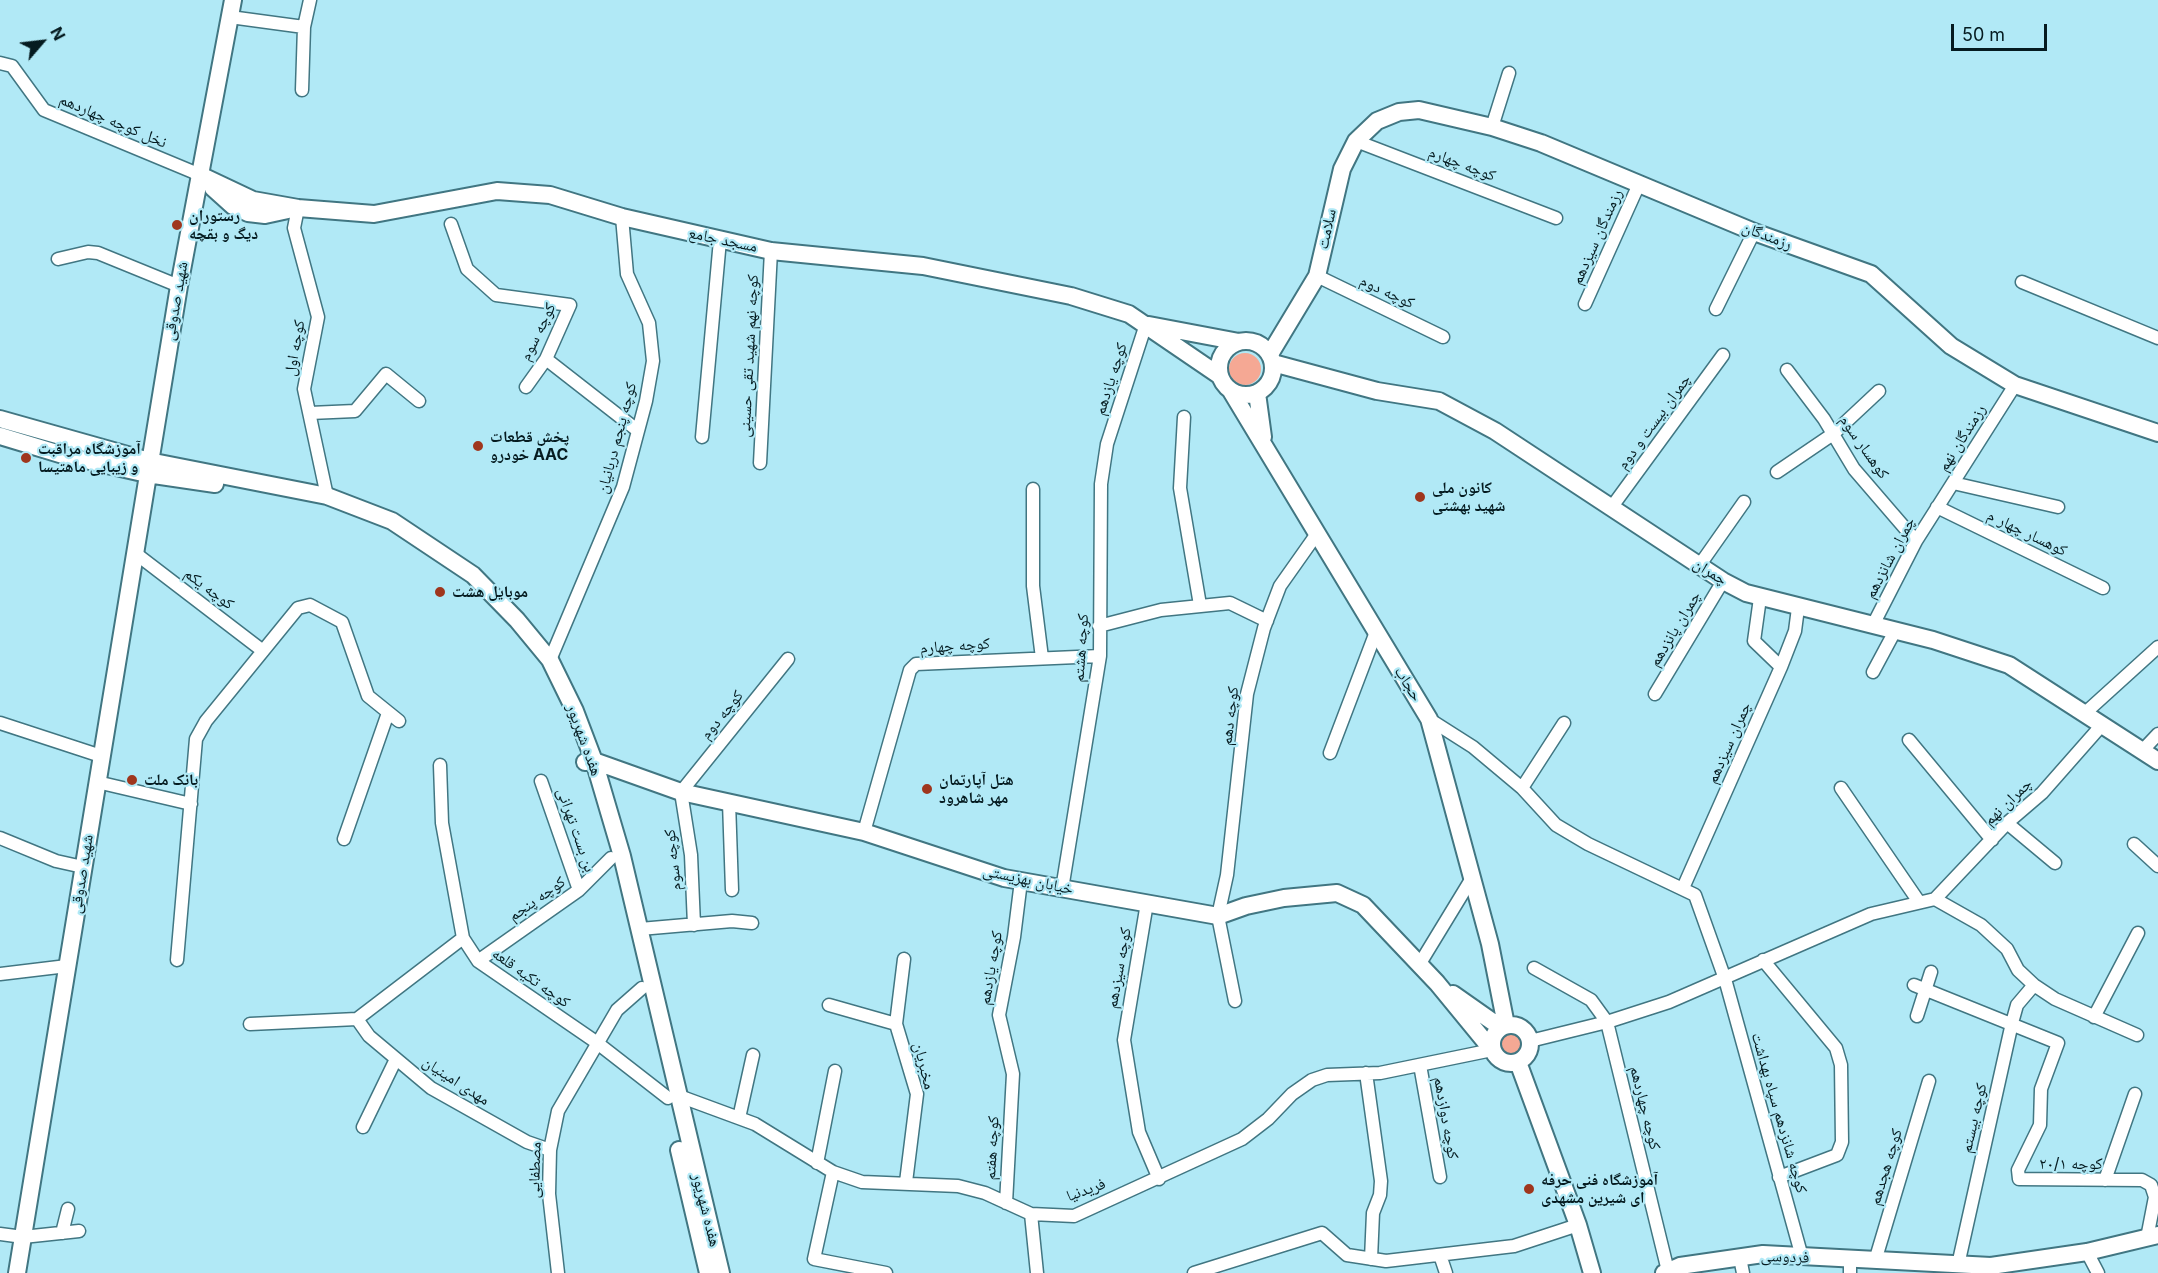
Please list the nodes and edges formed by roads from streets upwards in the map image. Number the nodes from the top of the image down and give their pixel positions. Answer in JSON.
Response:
{"nodes":[{"id":1,"x":310,"y":0,"type":"edge"},
{"id":2,"x":231,"y":8,"type":"edge"},
{"id":3,"x":304,"y":27,"type":"junction"},
{"id":4,"x":0,"y":63,"type":"edge"},
{"id":5,"x":1509,"y":74,"type":"dead end"},
{"id":6,"x":302,"y":90,"type":"dead end"},
{"id":7,"x":1492,"y":127,"type":"junction"},
{"id":8,"x":1356,"y":141,"type":"junction"},
{"id":9,"x":198,"y":174,"type":"junction"},
{"id":10,"x":1639,"y":184,"type":"junction"},
{"id":11,"x":298,"y":208,"type":"junction"},
{"id":12,"x":622,"y":217,"type":"junction"},
{"id":13,"x":1556,"y":218,"type":"dead end"},
{"id":14,"x":451,"y":224,"type":"dead end"},
{"id":15,"x":1754,"y":232,"type":"junction"},
{"id":16,"x":720,"y":240,"type":"junction"},
{"id":17,"x":771,"y":251,"type":"junction"},
{"id":18,"x":58,"y":259,"type":"dead end"},
{"id":19,"x":1317,"y":276,"type":"junction"},
{"id":20,"x":2022,"y":282,"type":"dead end"},
{"id":21,"x":179,"y":286,"type":"junction"},
{"id":22,"x":1585,"y":304,"type":"dead end"},
{"id":23,"x":1716,"y":309,"type":"dead end"},
{"id":24,"x":1295,"y":316,"type":"junction"},
{"id":25,"x":1146,"y":324,"type":"junction"},
{"id":26,"x":1443,"y":337,"type":"dead end"},
{"id":27,"x":2158,"y":338,"type":"edge"},
{"id":28,"x":1239,"y":342,"type":"junction"},
{"id":29,"x":1256,"y":343,"type":"junction"},
{"id":30,"x":1723,"y":355,"type":"dead end"},
{"id":31,"x":546,"y":359,"type":"junction"},
{"id":32,"x":1271,"y":359,"type":"junction"},
{"id":33,"x":1787,"y":370,"type":"dead end"},
{"id":34,"x":1220,"y":376,"type":"junction"},
{"id":35,"x":2015,"y":385,"type":"junction"},
{"id":36,"x":526,"y":387,"type":"dead end"},
{"id":37,"x":1231,"y":391,"type":"junction"},
{"id":38,"x":1879,"y":391,"type":"dead end"},
{"id":39,"x":1257,"y":393,"type":"junction"},
{"id":40,"x":419,"y":401,"type":"dead end"},
{"id":41,"x":310,"y":413,"type":"junction"},
{"id":42,"x":1184,"y":417,"type":"dead end"},
{"id":43,"x":0,"y":419,"type":"edge"},
{"id":44,"x":637,"y":430,"type":"junction"},
{"id":45,"x":2158,"y":433,"type":"edge"},
{"id":46,"x":1833,"y":434,"type":"junction"},
{"id":47,"x":0,"y":436,"type":"edge"},
{"id":48,"x":702,"y":437,"type":"dead end"},
{"id":49,"x":1107,"y":444,"type":"joint"},
{"id":50,"x":1266,"y":449,"type":"junction"},
{"id":51,"x":760,"y":463,"type":"dead end"},
{"id":52,"x":148,"y":468,"type":"junction"},
{"id":53,"x":1776,"y":472,"type":"dead end"},
{"id":54,"x":1953,"y":483,"type":"junction"},
{"id":55,"x":1033,"y":489,"type":"dead end"},
{"id":56,"x":327,"y":496,"type":"junction"},
{"id":57,"x":1744,"y":502,"type":"dead end"},
{"id":58,"x":1937,"y":507,"type":"junction"},
{"id":59,"x":2058,"y":507,"type":"dead end"},
{"id":60,"x":1611,"y":508,"type":"junction"},
{"id":61,"x":1316,"y":535,"type":"junction"},
{"id":62,"x":1916,"y":541,"type":"junction"},
{"id":63,"x":135,"y":553,"type":"junction"},
{"id":64,"x":1699,"y":566,"type":"junction"},
{"id":65,"x":1723,"y":581,"type":"junction"},
{"id":66,"x":2103,"y":588,"type":"dead end"},
{"id":67,"x":1760,"y":598,"type":"junction"},
{"id":68,"x":1200,"y":604,"type":"junction"},
{"id":69,"x":1798,"y":608,"type":"junction"},
{"id":70,"x":1267,"y":621,"type":"junction"},
{"id":71,"x":1099,"y":626,"type":"junction"},
{"id":72,"x":1873,"y":626,"type":"junction"},
{"id":73,"x":1895,"y":631,"type":"junction"},
{"id":74,"x":1376,"y":632,"type":"junction"},
{"id":75,"x":2158,"y":647,"type":"edge"},
{"id":76,"x":263,"y":651,"type":"junction"},
{"id":77,"x":1100,"y":656,"type":"junction"},
{"id":78,"x":1042,"y":658,"type":"junction"},
{"id":79,"x":788,"y":659,"type":"dead end"},
{"id":80,"x":550,"y":660,"type":"junction"},
{"id":81,"x":1781,"y":667,"type":"junction"},
{"id":82,"x":1873,"y":672,"type":"dead end"},
{"id":83,"x":1655,"y":693,"type":"dead end"},
{"id":84,"x":388,"y":713,"type":"junction"},
{"id":85,"x":2084,"y":714,"type":"junction"},
{"id":86,"x":1429,"y":719,"type":"junction"},
{"id":87,"x":399,"y":722,"type":"dead end"},
{"id":88,"x":0,"y":723,"type":"edge"},
{"id":89,"x":1564,"y":723,"type":"dead end"},
{"id":90,"x":2101,"y":726,"type":"junction"},
{"id":91,"x":2158,"y":734,"type":"edge"},
{"id":92,"x":1909,"y":740,"type":"dead end"},
{"id":93,"x":2142,"y":751,"type":"junction"},
{"id":94,"x":1330,"y":753,"type":"dead end"},
{"id":95,"x":102,"y":756,"type":"junction"},
{"id":96,"x":2158,"y":760,"type":"edge"},
{"id":97,"x":588,"y":761,"type":"junction"},
{"id":98,"x":440,"y":765,"type":"dead end"},
{"id":99,"x":541,"y":781,"type":"dead end"},
{"id":100,"x":97,"y":783,"type":"junction"},
{"id":101,"x":1522,"y":788,"type":"junction"},
{"id":102,"x":1841,"y":788,"type":"dead end"},
{"id":103,"x":681,"y":792,"type":"junction"},
{"id":104,"x":729,"y":802,"type":"junction"},
{"id":105,"x":191,"y":804,"type":"junction"},
{"id":106,"x":2007,"y":823,"type":"junction"},
{"id":107,"x":864,"y":832,"type":"junction"},
{"id":108,"x":0,"y":838,"type":"edge"},
{"id":109,"x":344,"y":839,"type":"dead end"},
{"id":110,"x":1992,"y":840,"type":"junction"},
{"id":111,"x":2134,"y":844,"type":"dead end"},
{"id":112,"x":611,"y":858,"type":"junction"},
{"id":113,"x":2055,"y":863,"type":"dead end"},
{"id":114,"x":2158,"y":866,"type":"edge"},
{"id":115,"x":83,"y":867,"type":"junction"},
{"id":116,"x":1472,"y":878,"type":"junction"},
{"id":117,"x":1021,"y":881,"type":"junction"},
{"id":118,"x":1683,"y":888,"type":"junction"},
{"id":119,"x":1062,"y":889,"type":"junction"},
{"id":120,"x":579,"y":890,"type":"junction"},
{"id":121,"x":732,"y":890,"type":"dead end"},
{"id":122,"x":1935,"y":899,"type":"junction"},
{"id":123,"x":1919,"y":902,"type":"junction"},
{"id":124,"x":1147,"y":903,"type":"junction"},
{"id":125,"x":1218,"y":916,"type":"junction"},
{"id":126,"x":752,"y":923,"type":"dead end"},
{"id":127,"x":694,"y":925,"type":"junction"},
{"id":128,"x":640,"y":929,"type":"junction"},
{"id":129,"x":2138,"y":933,"type":"dead end"},
{"id":130,"x":463,"y":938,"type":"junction"},
{"id":131,"x":904,"y":959,"type":"dead end"},
{"id":132,"x":177,"y":960,"type":"dead end"},
{"id":133,"x":1763,"y":960,"type":"junction"},
{"id":134,"x":478,"y":961,"type":"junction"},
{"id":135,"x":1419,"y":965,"type":"junction"},
{"id":136,"x":67,"y":966,"type":"junction"},
{"id":137,"x":1534,"y":968,"type":"dead end"},
{"id":138,"x":1931,"y":972,"type":"dead end"},
{"id":139,"x":0,"y":974,"type":"edge"},
{"id":140,"x":1725,"y":979,"type":"junction"},
{"id":141,"x":1437,"y":983,"type":"junction"},
{"id":142,"x":2034,"y":985,"type":"junction"},
{"id":143,"x":1919,"y":987,"type":"junction"},
{"id":144,"x":642,"y":988,"type":"junction"},
{"id":145,"x":1235,"y":1001,"type":"dead end"},
{"id":146,"x":829,"y":1005,"type":"dead end"},
{"id":147,"x":1917,"y":1016,"type":"dead end"},
{"id":148,"x":2094,"y":1017,"type":"junction"},
{"id":149,"x":357,"y":1019,"type":"junction"},
{"id":150,"x":1607,"y":1022,"type":"junction"},
{"id":151,"x":2012,"y":1023,"type":"junction"},
{"id":152,"x":250,"y":1024,"type":"dead end"},
{"id":153,"x":896,"y":1024,"type":"junction"},
{"id":154,"x":1509,"y":1026,"type":"junction"},
{"id":155,"x":2137,"y":1035,"type":"dead end"},
{"id":156,"x":1530,"y":1041,"type":"junction"},
{"id":157,"x":596,"y":1042,"type":"junction"},
{"id":158,"x":1492,"y":1050,"type":"junction"},
{"id":159,"x":753,"y":1055,"type":"dead end"},
{"id":160,"x":396,"y":1059,"type":"junction"},
{"id":161,"x":1518,"y":1062,"type":"junction"},
{"id":162,"x":1420,"y":1065,"type":"junction"},
{"id":163,"x":835,"y":1071,"type":"dead end"},
{"id":164,"x":1366,"y":1073,"type":"junction"},
{"id":165,"x":1929,"y":1081,"type":"dead end"},
{"id":166,"x":2135,"y":1094,"type":"dead end"},
{"id":167,"x":1012,"y":1095,"type":"joint"},
{"id":168,"x":674,"y":1097,"type":"junction"},
{"id":169,"x":739,"y":1118,"type":"junction"},
{"id":170,"x":363,"y":1127,"type":"dead end"},
{"id":171,"x":550,"y":1150,"type":"junction"},
{"id":172,"x":817,"y":1163,"type":"junction"},
{"id":173,"x":833,"y":1172,"type":"junction"},
{"id":174,"x":1440,"y":1177,"type":"dead end"},
{"id":175,"x":1779,"y":1177,"type":"junction"},
{"id":176,"x":1159,"y":1179,"type":"junction"},
{"id":177,"x":2105,"y":1180,"type":"junction"},
{"id":178,"x":906,"y":1182,"type":"junction"},
{"id":179,"x":1006,"y":1203,"type":"junction"},
{"id":180,"x":68,"y":1209,"type":"dead end"},
{"id":181,"x":1031,"y":1214,"type":"junction"},
{"id":182,"x":1578,"y":1225,"type":"junction"},
{"id":183,"x":79,"y":1231,"type":"dead end"},
{"id":184,"x":62,"y":1233,"type":"junction"},
{"id":185,"x":0,"y":1234,"type":"edge"},
{"id":186,"x":23,"y":1237,"type":"junction"},
{"id":187,"x":2154,"y":1239,"type":"edge"},
{"id":188,"x":2087,"y":1252,"type":"junction"},
{"id":189,"x":1440,"y":1255,"type":"junction"},
{"id":190,"x":1802,"y":1257,"type":"junction"},
{"id":191,"x":1371,"y":1258,"type":"junction"},
{"id":192,"x":1875,"y":1261,"type":"junction"},
{"id":193,"x":1742,"y":1265,"type":"edge"},
{"id":194,"x":1958,"y":1265,"type":"junction"},
{"id":195,"x":1850,"y":1266,"type":"edge"},
{"id":196,"x":1937,"y":1268,"type":"edge"},
{"id":197,"x":1983,"y":1269,"type":"edge"},
{"id":198,"x":1666,"y":1272,"type":"edge"},
{"id":199,"x":17,"y":1273,"type":"edge"},
{"id":200,"x":558,"y":1273,"type":"edge"},
{"id":201,"x":708,"y":1273,"type":"edge"},
{"id":202,"x":721,"y":1273,"type":"edge"},
{"id":203,"x":886,"y":1273,"type":"edge"},
{"id":204,"x":1036,"y":1273,"type":"edge"},
{"id":205,"x":1196,"y":1273,"type":"edge"},
{"id":206,"x":1446,"y":1273,"type":"edge"},
{"id":207,"x":1592,"y":1273,"type":"edge"},
{"id":208,"x":2098,"y":1273,"type":"edge"}],
"edges":[{"from":1,"to":3,"type":"street"},
{"from":2,"to":3,"type":"street"},
{"from":2,"to":9,"type":"street","name":"شهید صدوقی"},
{"from":3,"to":6,"type":"street"},
{"from":4,"to":9,"type":"street","name":"نخل کوچه چهاردهم"},
{"from":5,"to":7,"type":"street"},
{"from":7,"to":8,"type":"street","name":"رزمندگان"},
{"from":7,"to":10,"type":"street","name":"رزمندگان"},
{"from":8,"to":13,"type":"street","name":"کوچه چهارم"},
{"from":8,"to":19,"type":"street","name":"سلامت"},
{"from":9,"to":11,"type":"street","name":"مسجد جامع"},
{"from":9,"to":21,"type":"street","name":"شهید صدوقی"},
{"from":10,"to":15,"type":"street","name":"رزمندگان"},
{"from":10,"to":22,"type":"street","name":"رزمندگان سیزدهم"},
{"from":11,"to":12,"type":"street","name":"مسجد جامع"},
{"from":11,"to":41,"type":"street","name":"کوچه اول"},
{"from":12,"to":16,"type":"street","name":"مسجد جامع"},
{"from":12,"to":44,"type":"street","name":"کوچه پنجم دربانیان"},
{"from":14,"to":31,"type":"street","name":"کوچه سوم"},
{"from":15,"to":23,"type":"street"},
{"from":15,"to":35,"type":"street","name":"رزمندگان"},
{"from":16,"to":17,"type":"street","name":"مسجد جامع"},
{"from":16,"to":48,"type":"street"},
{"from":17,"to":25,"type":"street","name":"مسجد جامع"},
{"from":17,"to":51,"type":"street","name":"کوچه نهم شهید تقی حسینی"},
{"from":18,"to":21,"type":"street"},
{"from":19,"to":24,"type":"street","name":"سلامت"},
{"from":19,"to":26,"type":"street","name":"کوچه دوم"},
{"from":20,"to":27,"type":"street"},
{"from":21,"to":52,"type":"street","name":"شهید صدوقی"},
{"from":24,"to":29,"type":"street"},
{"from":24,"to":32,"type":"street","name":"سلامت"},
{"from":25,"to":28,"type":"street"},
{"from":25,"to":34,"type":"street"},
{"from":25,"to":49,"type":"street","name":"کوچه یازدهم"},
{"from":28,"to":29,"type":"street"},
{"from":28,"to":34,"type":"street"},
{"from":29,"to":32,"type":"street"},
{"from":30,"to":60,"type":"street","name":"چمران بیست و دوم"},
{"from":31,"to":36,"type":"street","name":"کوچه سوم"},
{"from":31,"to":44,"type":"street"},
{"from":32,"to":39,"type":"street"},
{"from":32,"to":60,"type":"street","name":"چمران"},
{"from":33,"to":46,"type":"street","name":"کوهسار سوم"},
{"from":34,"to":37,"type":"street"},
{"from":35,"to":45,"type":"street","name":"رزمندگان"},
{"from":35,"to":54,"type":"street","name":"رزمندگان نهم"},
{"from":37,"to":39,"type":"street"},
{"from":37,"to":50,"type":"street","name":"حجاب"},
{"from":38,"to":46,"type":"street"},
{"from":39,"to":50,"type":"street"},
{"from":40,"to":41,"type":"street"},
{"from":41,"to":56,"type":"street","name":"کوچه اول"},
{"from":42,"to":68,"type":"street"},
{"from":43,"to":52,"type":"street"},
{"from":44,"to":80,"type":"street","name":"کوچه پنجم دربانیان"},
{"from":46,"to":53,"type":"street"},
{"from":46,"to":62,"type":"street","name":"کوهسار سوم"},
{"from":47,"to":52,"type":"street"},
{"from":49,"to":71,"type":"street","name":"کوچه هشتم"},
{"from":50,"to":61,"type":"street","name":"حجاب"},
{"from":52,"to":56,"type":"street","name":"هفده شهریور"},
{"from":52,"to":63,"type":"street","name":"شهید صدوقی"},
{"from":52,"to":97,"type":"street","name":"هفده شهریور"},
{"from":54,"to":58,"type":"street","name":"رزمندگان نهم"},
{"from":54,"to":59,"type":"street"},
{"from":55,"to":78,"type":"street"},
{"from":56,"to":80,"type":"street","name":"هفده شهریور"},
{"from":57,"to":64,"type":"street"},
{"from":58,"to":62,"type":"street","name":"چمران شانزدهم"},
{"from":58,"to":66,"type":"street","name":"کوهسار چهار م"},
{"from":60,"to":64,"type":"street","name":"چمران"},
{"from":61,"to":70,"type":"street","name":"کوچه دهم"},
{"from":61,"to":74,"type":"street","name":"حجاب"},
{"from":62,"to":72,"type":"street","name":"چمران شانزدهم"},
{"from":63,"to":76,"type":"street","name":"کوچه یکم"},
{"from":63,"to":95,"type":"street","name":"شهید صدوقی"},
{"from":64,"to":65,"type":"street","name":"چمران"},
{"from":65,"to":67,"type":"street","name":"چمران"},
{"from":65,"to":83,"type":"street","name":"چمران پانزدهم"},
{"from":67,"to":69,"type":"street","name":"چمران"},
{"from":67,"to":81,"type":"street"},
{"from":68,"to":70,"type":"street"},
{"from":68,"to":71,"type":"street"},
{"from":69,"to":72,"type":"street","name":"چمران"},
{"from":69,"to":81,"type":"street","name":"چمران سیزدهم"},
{"from":70,"to":125,"type":"street","name":"کوچه دهم"},
{"from":71,"to":77,"type":"street","name":"کوچه هشتم"},
{"from":72,"to":73,"type":"street","name":"چمران"},
{"from":73,"to":82,"type":"street"},
{"from":73,"to":85,"type":"street","name":"چمران"},
{"from":74,"to":86,"type":"street","name":"حجاب"},
{"from":74,"to":94,"type":"street"},
{"from":75,"to":85,"type":"street"},
{"from":76,"to":84,"type":"street"},
{"from":76,"to":105,"type":"street"},
{"from":77,"to":78,"type":"street","name":"کوچه چهارم"},
{"from":77,"to":119,"type":"street","name":"کوچه هشتم"},
{"from":78,"to":107,"type":"street","name":"کوچه چهارم"},
{"from":79,"to":103,"type":"street","name":"کوچه دوم"},
{"from":80,"to":97,"type":"street","name":"هفده شهریور"},
{"from":81,"to":118,"type":"street","name":"چمران سیزدهم"},
{"from":84,"to":87,"type":"street"},
{"from":84,"to":109,"type":"street"},
{"from":85,"to":90,"type":"street","name":"چمران"},
{"from":86,"to":101,"type":"street"},
{"from":86,"to":116,"type":"street","name":"حجاب"},
{"from":88,"to":95,"type":"street"},
{"from":89,"to":101,"type":"street"},
{"from":90,"to":93,"type":"street","name":"چمران"},
{"from":90,"to":106,"type":"street","name":"چمران نهم"},
{"from":91,"to":93,"type":"street"},
{"from":92,"to":110,"type":"street"},
{"from":93,"to":96,"type":"street","name":"چمران"},
{"from":95,"to":100,"type":"street","name":"شهید صدوقی"},
{"from":97,"to":103,"type":"street","name":"خیابان بهزیستی"},
{"from":97,"to":112,"type":"street","name":"هفده شهریور"},
{"from":97,"to":128,"type":"street","name":"هفده شهریور"},
{"from":98,"to":130,"type":"street","name":"کوچه تکیه قلعه"},
{"from":99,"to":120,"type":"street","name":"بن بست تهرانی"},
{"from":100,"to":105,"type":"street"},
{"from":100,"to":115,"type":"street","name":"شهید صدوقی"},
{"from":101,"to":118,"type":"street"},
{"from":102,"to":123,"type":"street"},
{"from":103,"to":104,"type":"street","name":"خیابان بهزیستی"},
{"from":103,"to":127,"type":"street","name":"کوچه سوم"},
{"from":104,"to":107,"type":"street","name":"خیابان بهزیستی"},
{"from":104,"to":121,"type":"street"},
{"from":105,"to":132,"type":"street"},
{"from":106,"to":110,"type":"street","name":"چمران نهم"},
{"from":106,"to":113,"type":"street"},
{"from":107,"to":117,"type":"street","name":"خیابان بهزیستی"},
{"from":108,"to":115,"type":"street"},
{"from":110,"to":122,"type":"street","name":"چمران نهم"},
{"from":111,"to":114,"type":"street"},
{"from":112,"to":120,"type":"street","name":"کوچه پنجم"},
{"from":112,"to":144,"type":"street","name":"هفده شهریور"},
{"from":115,"to":136,"type":"street","name":"شهید صدوقی"},
{"from":116,"to":135,"type":"street"},
{"from":116,"to":154,"type":"street","name":"حجاب"},
{"from":117,"to":119,"type":"street","name":"خیابان بهزیستی"},
{"from":117,"to":167,"type":"street","name":"کوچه یازدهم"},
{"from":118,"to":140,"type":"street","name":"کوچه شانزدهم سپاه بهداشت"},
{"from":119,"to":124,"type":"street","name":"خیابان بهزیستی"},
{"from":120,"to":134,"type":"street","name":"کوچه پنجم"},
{"from":122,"to":123,"type":"street"},
{"from":122,"to":142,"type":"street"},
{"from":123,"to":133,"type":"street"},
{"from":124,"to":125,"type":"street","name":"خیابان بهزیستی"},
{"from":124,"to":176,"type":"street","name":"کوچه سیزدهم"},
{"from":125,"to":135,"type":"street","name":"خیابان بهزیستی"},
{"from":125,"to":145,"type":"street"},
{"from":126,"to":127,"type":"street"},
{"from":127,"to":128,"type":"street"},
{"from":128,"to":168,"type":"street","name":"هفده شهریور"},
{"from":129,"to":148,"type":"street"},
{"from":130,"to":134,"type":"street","name":"کوچه تکیه قلعه"},
{"from":130,"to":149,"type":"street"},
{"from":131,"to":153,"type":"street","name":"مخبریان"},
{"from":133,"to":140,"type":"street"},
{"from":133,"to":175,"type":"street"},
{"from":134,"to":157,"type":"street","name":"کوچه تکیه قلعه"},
{"from":135,"to":141,"type":"street","name":"خیابان بهزیستی"},
{"from":136,"to":139,"type":"street"},
{"from":136,"to":186,"type":"street","name":"شهید صدوقی"},
{"from":137,"to":150,"type":"street"},
{"from":138,"to":143,"type":"street"},
{"from":140,"to":150,"type":"street"},
{"from":140,"to":175,"type":"street","name":"کوچه شانزدهم سپاه بهداشت"},
{"from":141,"to":154,"type":"street","name":"خیابان بهزیستی"},
{"from":141,"to":158,"type":"street","name":"خیابان بهزیستی"},
{"from":142,"to":148,"type":"street"},
{"from":142,"to":151,"type":"street","name":"کوچه بیستم"},
{"from":143,"to":147,"type":"street"},
{"from":143,"to":151,"type":"street","name":"کوچه ۲۰/۱"},
{"from":144,"to":157,"type":"street"},
{"from":144,"to":168,"type":"street","name":"هفده شهریور"},
{"from":146,"to":153,"type":"street"},
{"from":148,"to":155,"type":"street"},
{"from":149,"to":152,"type":"street"},
{"from":149,"to":160,"type":"street","name":"مهدی امینیان"},
{"from":150,"to":156,"type":"street"},
{"from":150,"to":198,"type":"street","name":"کوچه چهاردهم"},
{"from":151,"to":177,"type":"street","name":"کوچه ۲۰/۱"},
{"from":151,"to":194,"type":"street","name":"کوچه بیستم"},
{"from":153,"to":178,"type":"street","name":"مخبریان"},
{"from":154,"to":156,"type":"street"},
{"from":154,"to":158,"type":"street"},
{"from":156,"to":161,"type":"street"},
{"from":157,"to":168,"type":"street"},
{"from":157,"to":171,"type":"street","name":"مصطفایی"},
{"from":158,"to":161,"type":"street"},
{"from":158,"to":162,"type":"street","name":"فریدنیا"},
{"from":159,"to":169,"type":"street"},
{"from":160,"to":170,"type":"street"},
{"from":160,"to":171,"type":"street","name":"مهدی امینیان"},
{"from":161,"to":182,"type":"street"},
{"from":162,"to":164,"type":"street","name":"فریدنیا"},
{"from":162,"to":174,"type":"street","name":"کوچه دوازدهم"},
{"from":163,"to":172,"type":"street"},
{"from":164,"to":176,"type":"street","name":"فریدنیا"},
{"from":164,"to":191,"type":"street"},
{"from":165,"to":192,"type":"street","name":"کوچه هجدهم"},
{"from":166,"to":177,"type":"street"},
{"from":167,"to":179,"type":"street","name":"کوچه هفتم"},
{"from":168,"to":169,"type":"street","name":"فریدنیا"},
{"from":168,"to":201,"type":"street","name":"هفده شهریور"},
{"from":168,"to":202,"type":"street","name":"هفده شهریور"},
{"from":169,"to":172,"type":"street","name":"فریدنیا"},
{"from":171,"to":200,"type":"street","name":"مصطفایی"},
{"from":172,"to":173,"type":"street","name":"فریدنیا"},
{"from":173,"to":178,"type":"street","name":"فریدنیا"},
{"from":173,"to":203,"type":"street"},
{"from":175,"to":190,"type":"street","name":"کوچه شانزدهم سپاه بهداشت"},
{"from":176,"to":181,"type":"street","name":"فریدنیا"},
{"from":177,"to":187,"type":"street","name":"کوچه ۲۰/۱"},
{"from":178,"to":179,"type":"street","name":"فریدنیا"},
{"from":179,"to":181,"type":"street","name":"فریدنیا"},
{"from":180,"to":184,"type":"street"},
{"from":181,"to":204,"type":"street"},
{"from":182,"to":189,"type":"street"},
{"from":182,"to":207,"type":"street"},
{"from":183,"to":184,"type":"street"},
{"from":184,"to":186,"type":"street"},
{"from":185,"to":186,"type":"street"},
{"from":186,"to":199,"type":"street","name":"شهید صدوقی"},
{"from":187,"to":188,"type":"street","name":"فردوسی"},
{"from":188,"to":197,"type":"street","name":"فردوسی"},
{"from":188,"to":208,"type":"street"},
{"from":189,"to":191,"type":"street"},
{"from":189,"to":206,"type":"street"},
{"from":190,"to":193,"type":"street","name":"فردوسی"},
{"from":190,"to":195,"type":"street","name":"فردوسی"},
{"from":191,"to":205,"type":"street"},
{"from":192,"to":195,"type":"street","name":"فردوسی"},
{"from":192,"to":196,"type":"street","name":"فردوسی"},
{"from":193,"to":198,"type":"street","name":"فردوسی"},
{"from":194,"to":196,"type":"street","name":"فردوسی"},
{"from":194,"to":197,"type":"street","name":"فردوسی"}]}
